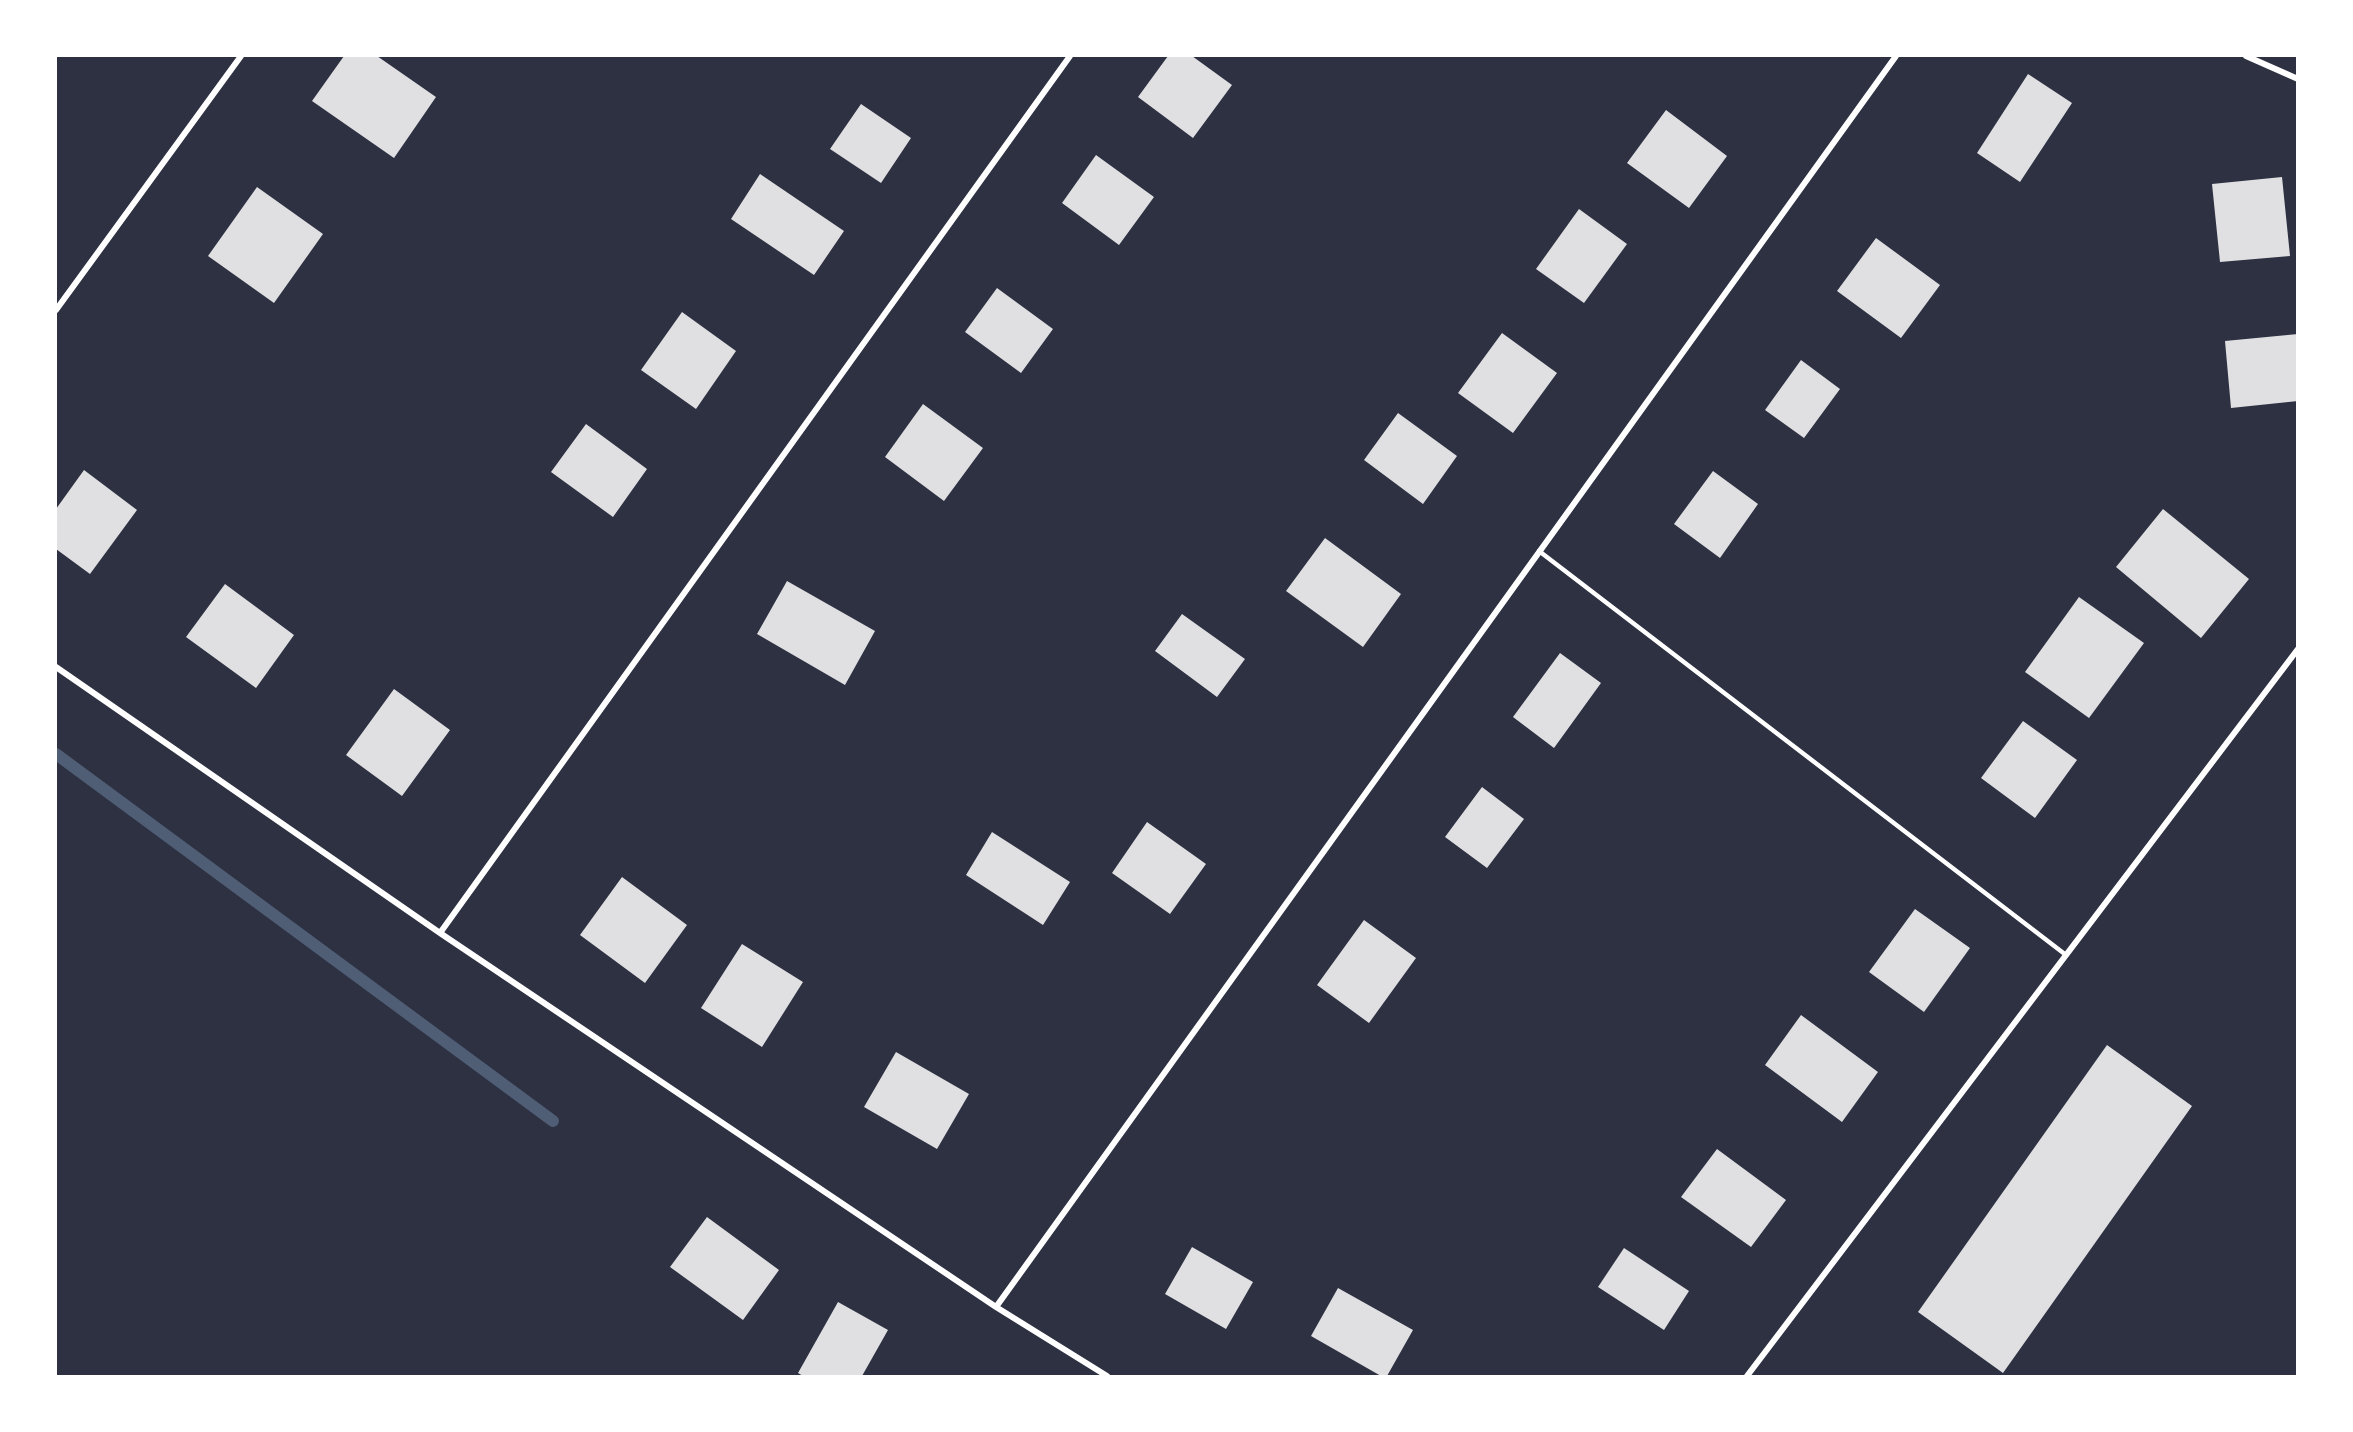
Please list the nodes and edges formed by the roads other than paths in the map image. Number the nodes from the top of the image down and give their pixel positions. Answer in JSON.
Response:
{"nodes":[{"id":1,"x":241,"y":56,"type":"edge"},
{"id":2,"x":1070,"y":56,"type":"edge"},
{"id":3,"x":1896,"y":56,"type":"edge"},
{"id":4,"x":2246,"y":56,"type":"edge"},
{"id":5,"x":2298,"y":79,"type":"edge"},
{"id":6,"x":56,"y":310,"type":"edge"},
{"id":7,"x":1539,"y":551,"type":"junction"},
{"id":8,"x":2298,"y":649,"type":"edge"},
{"id":9,"x":56,"y":667,"type":"edge"},
{"id":10,"x":440,"y":933,"type":"junction"},
{"id":11,"x":2066,"y":955,"type":"junction"},
{"id":12,"x":996,"y":1306,"type":"junction"},
{"id":13,"x":1107,"y":1377,"type":"edge"},
{"id":14,"x":1747,"y":1377,"type":"edge"}],
"edges":[{"from":1,"to":6,"type":"street"},
{"from":2,"to":10,"type":"street"},
{"from":3,"to":7,"type":"street"},
{"from":4,"to":5,"type":"street"},
{"from":7,"to":11,"type":"lane"},
{"from":7,"to":12,"type":"street"},
{"from":8,"to":11,"type":"street"},
{"from":9,"to":10,"type":"street"},
{"from":10,"to":12,"type":"street"},
{"from":11,"to":14,"type":"street"},
{"from":12,"to":13,"type":"street"}]}
